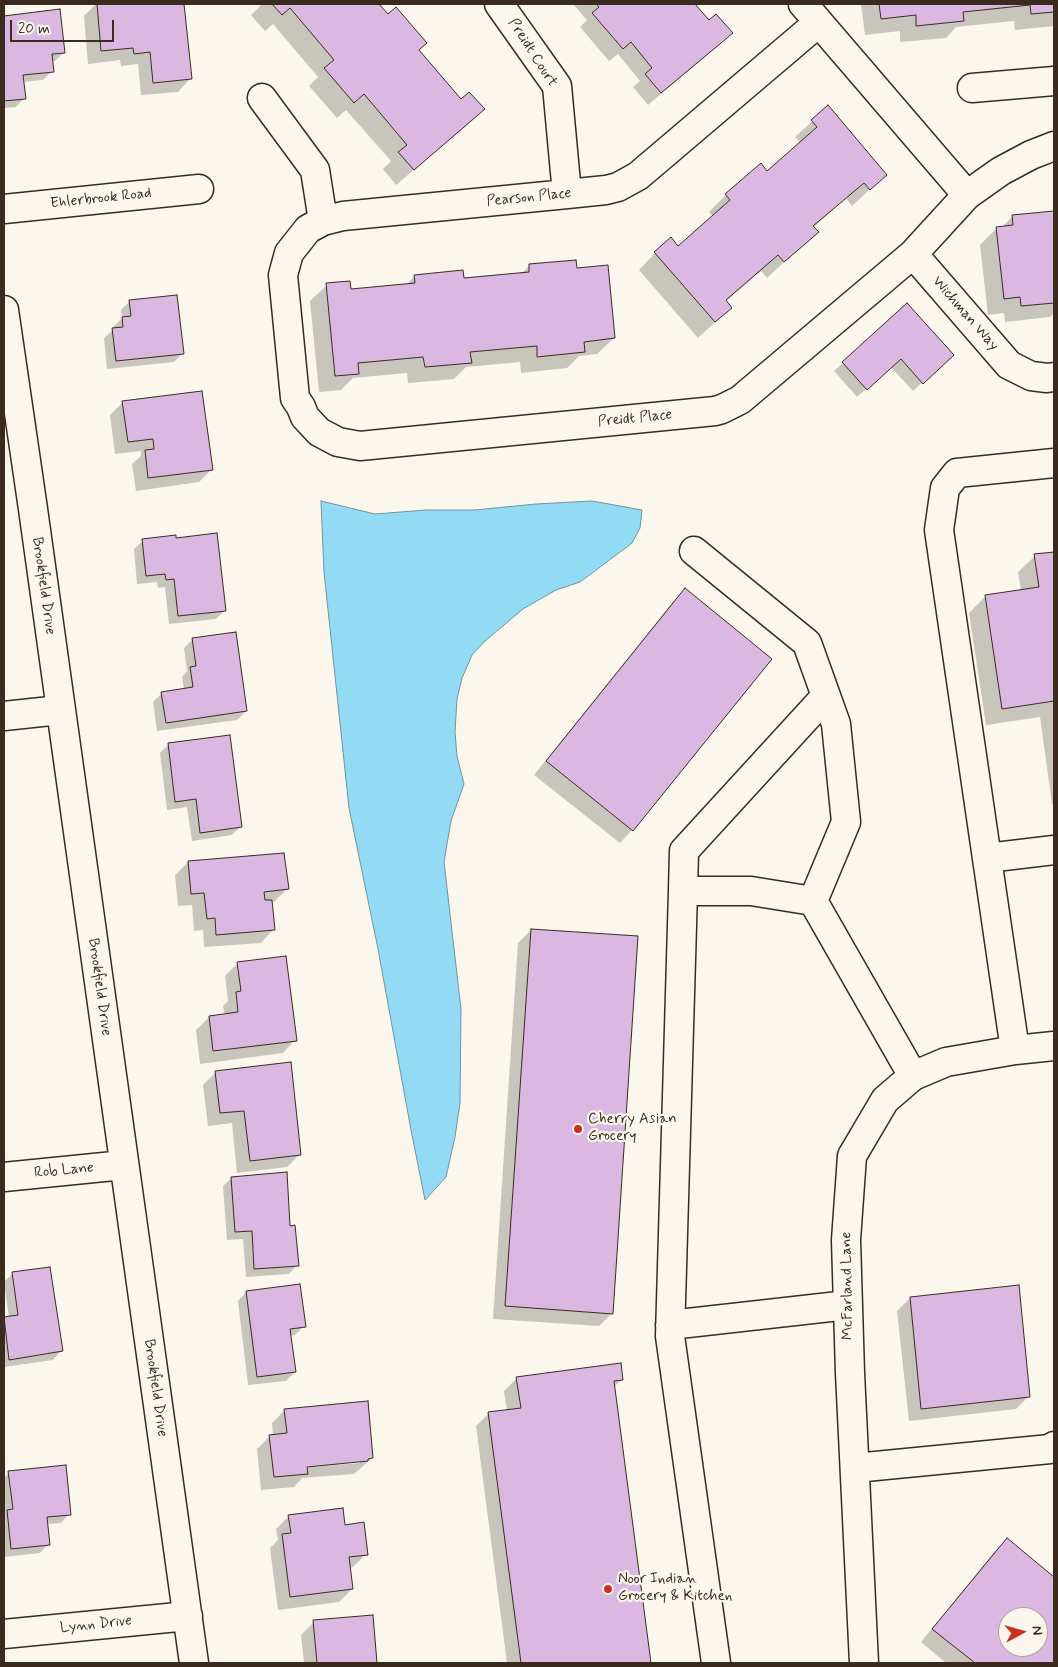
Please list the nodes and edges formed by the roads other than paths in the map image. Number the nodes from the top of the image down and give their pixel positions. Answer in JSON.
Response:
{"nodes":[{"id":1,"x":499,"y":4,"type":"edge"},
{"id":2,"x":811,"y":13,"type":"edge"},
{"id":3,"x":1054,"y":81,"type":"edge"},
{"id":4,"x":972,"y":88,"type":"dead end"},
{"id":5,"x":262,"y":98,"type":"dead end"},
{"id":6,"x":1054,"y":146,"type":"edge"},
{"id":7,"x":199,"y":189,"type":"dead end"},
{"id":8,"x":567,"y":194,"type":"junction"},
{"id":9,"x":967,"y":195,"type":"junction"},
{"id":10,"x":4,"y":209,"type":"edge"},
{"id":11,"x":323,"y":221,"type":"junction"},
{"id":12,"x":913,"y":254,"type":"junction"},
{"id":13,"x":4,"y":310,"type":"edge"},
{"id":14,"x":290,"y":346,"type":"joint"},
{"id":15,"x":1054,"y":377,"type":"edge"},
{"id":16,"x":1054,"y":463,"type":"edge"},
{"id":17,"x":694,"y":551,"type":"dead end"},
{"id":18,"x":826,"y":696,"type":"junction"},
{"id":19,"x":60,"y":710,"type":"junction"},
{"id":20,"x":4,"y":716,"type":"edge"},
{"id":21,"x":1054,"y":850,"type":"edge"},
{"id":22,"x":987,"y":858,"type":"junction"},
{"id":23,"x":683,"y":891,"type":"junction"},
{"id":24,"x":813,"y":901,"type":"junction"},
{"id":25,"x":1054,"y":1046,"type":"edge"},
{"id":26,"x":1015,"y":1050,"type":"junction"},
{"id":27,"x":913,"y":1076,"type":"junction"},
{"id":28,"x":124,"y":1165,"type":"junction"},
{"id":29,"x":4,"y":1176,"type":"edge"},
{"id":30,"x":848,"y":1304,"type":"junction"},
{"id":31,"x":670,"y":1325,"type":"junction"},
{"id":32,"x":1054,"y":1446,"type":"edge"},
{"id":33,"x":855,"y":1468,"type":"junction"},
{"id":34,"x":188,"y":1616,"type":"junction"},
{"id":35,"x":4,"y":1634,"type":"edge"},
{"id":36,"x":194,"y":1663,"type":"edge"},
{"id":37,"x":716,"y":1663,"type":"edge"},
{"id":38,"x":864,"y":1663,"type":"edge"}],
"edges":[{"from":1,"to":8,"type":"street","name":"Preidt Court"},
{"from":2,"to":8,"type":"street","name":"Pearson Place"},
{"from":2,"to":9,"type":"street"},
{"from":3,"to":4,"type":"street"},
{"from":5,"to":11,"type":"street"},
{"from":6,"to":9,"type":"street","name":"Preidt Place"},
{"from":7,"to":10,"type":"street","name":"Ehlerbrook Road"},
{"from":8,"to":11,"type":"street","name":"Pearson Place"},
{"from":9,"to":12,"type":"street","name":"Preidt Place"},
{"from":11,"to":14,"type":"street","name":"Pearson Place"},
{"from":12,"to":14,"type":"street","name":"Preidt Place"},
{"from":12,"to":15,"type":"street","name":"Wichman Way"},
{"from":13,"to":19,"type":"street","name":"Brookfield Drive"},
{"from":16,"to":22,"type":"street"},
{"from":17,"to":18,"type":"street"},
{"from":18,"to":23,"type":"street"},
{"from":18,"to":24,"type":"street"},
{"from":19,"to":20,"type":"street"},
{"from":19,"to":28,"type":"street","name":"Brookfield Drive"},
{"from":21,"to":22,"type":"street"},
{"from":22,"to":26,"type":"street"},
{"from":23,"to":24,"type":"street"},
{"from":23,"to":31,"type":"street"},
{"from":24,"to":27,"type":"street"},
{"from":25,"to":26,"type":"street","name":"McFarland Lane"},
{"from":26,"to":27,"type":"street","name":"McFarland Lane"},
{"from":27,"to":30,"type":"street","name":"McFarland Lane"},
{"from":28,"to":29,"type":"street","name":"Rob Lane"},
{"from":28,"to":34,"type":"street","name":"Brookfield Drive"},
{"from":30,"to":31,"type":"street"},
{"from":30,"to":33,"type":"street","name":"McFarland Lane"},
{"from":31,"to":37,"type":"street"},
{"from":32,"to":33,"type":"street"},
{"from":33,"to":38,"type":"street","name":"McFarland Lane"},
{"from":34,"to":35,"type":"street","name":"Lynn Drive"},
{"from":34,"to":36,"type":"street","name":"Brookfield Drive"}]}
